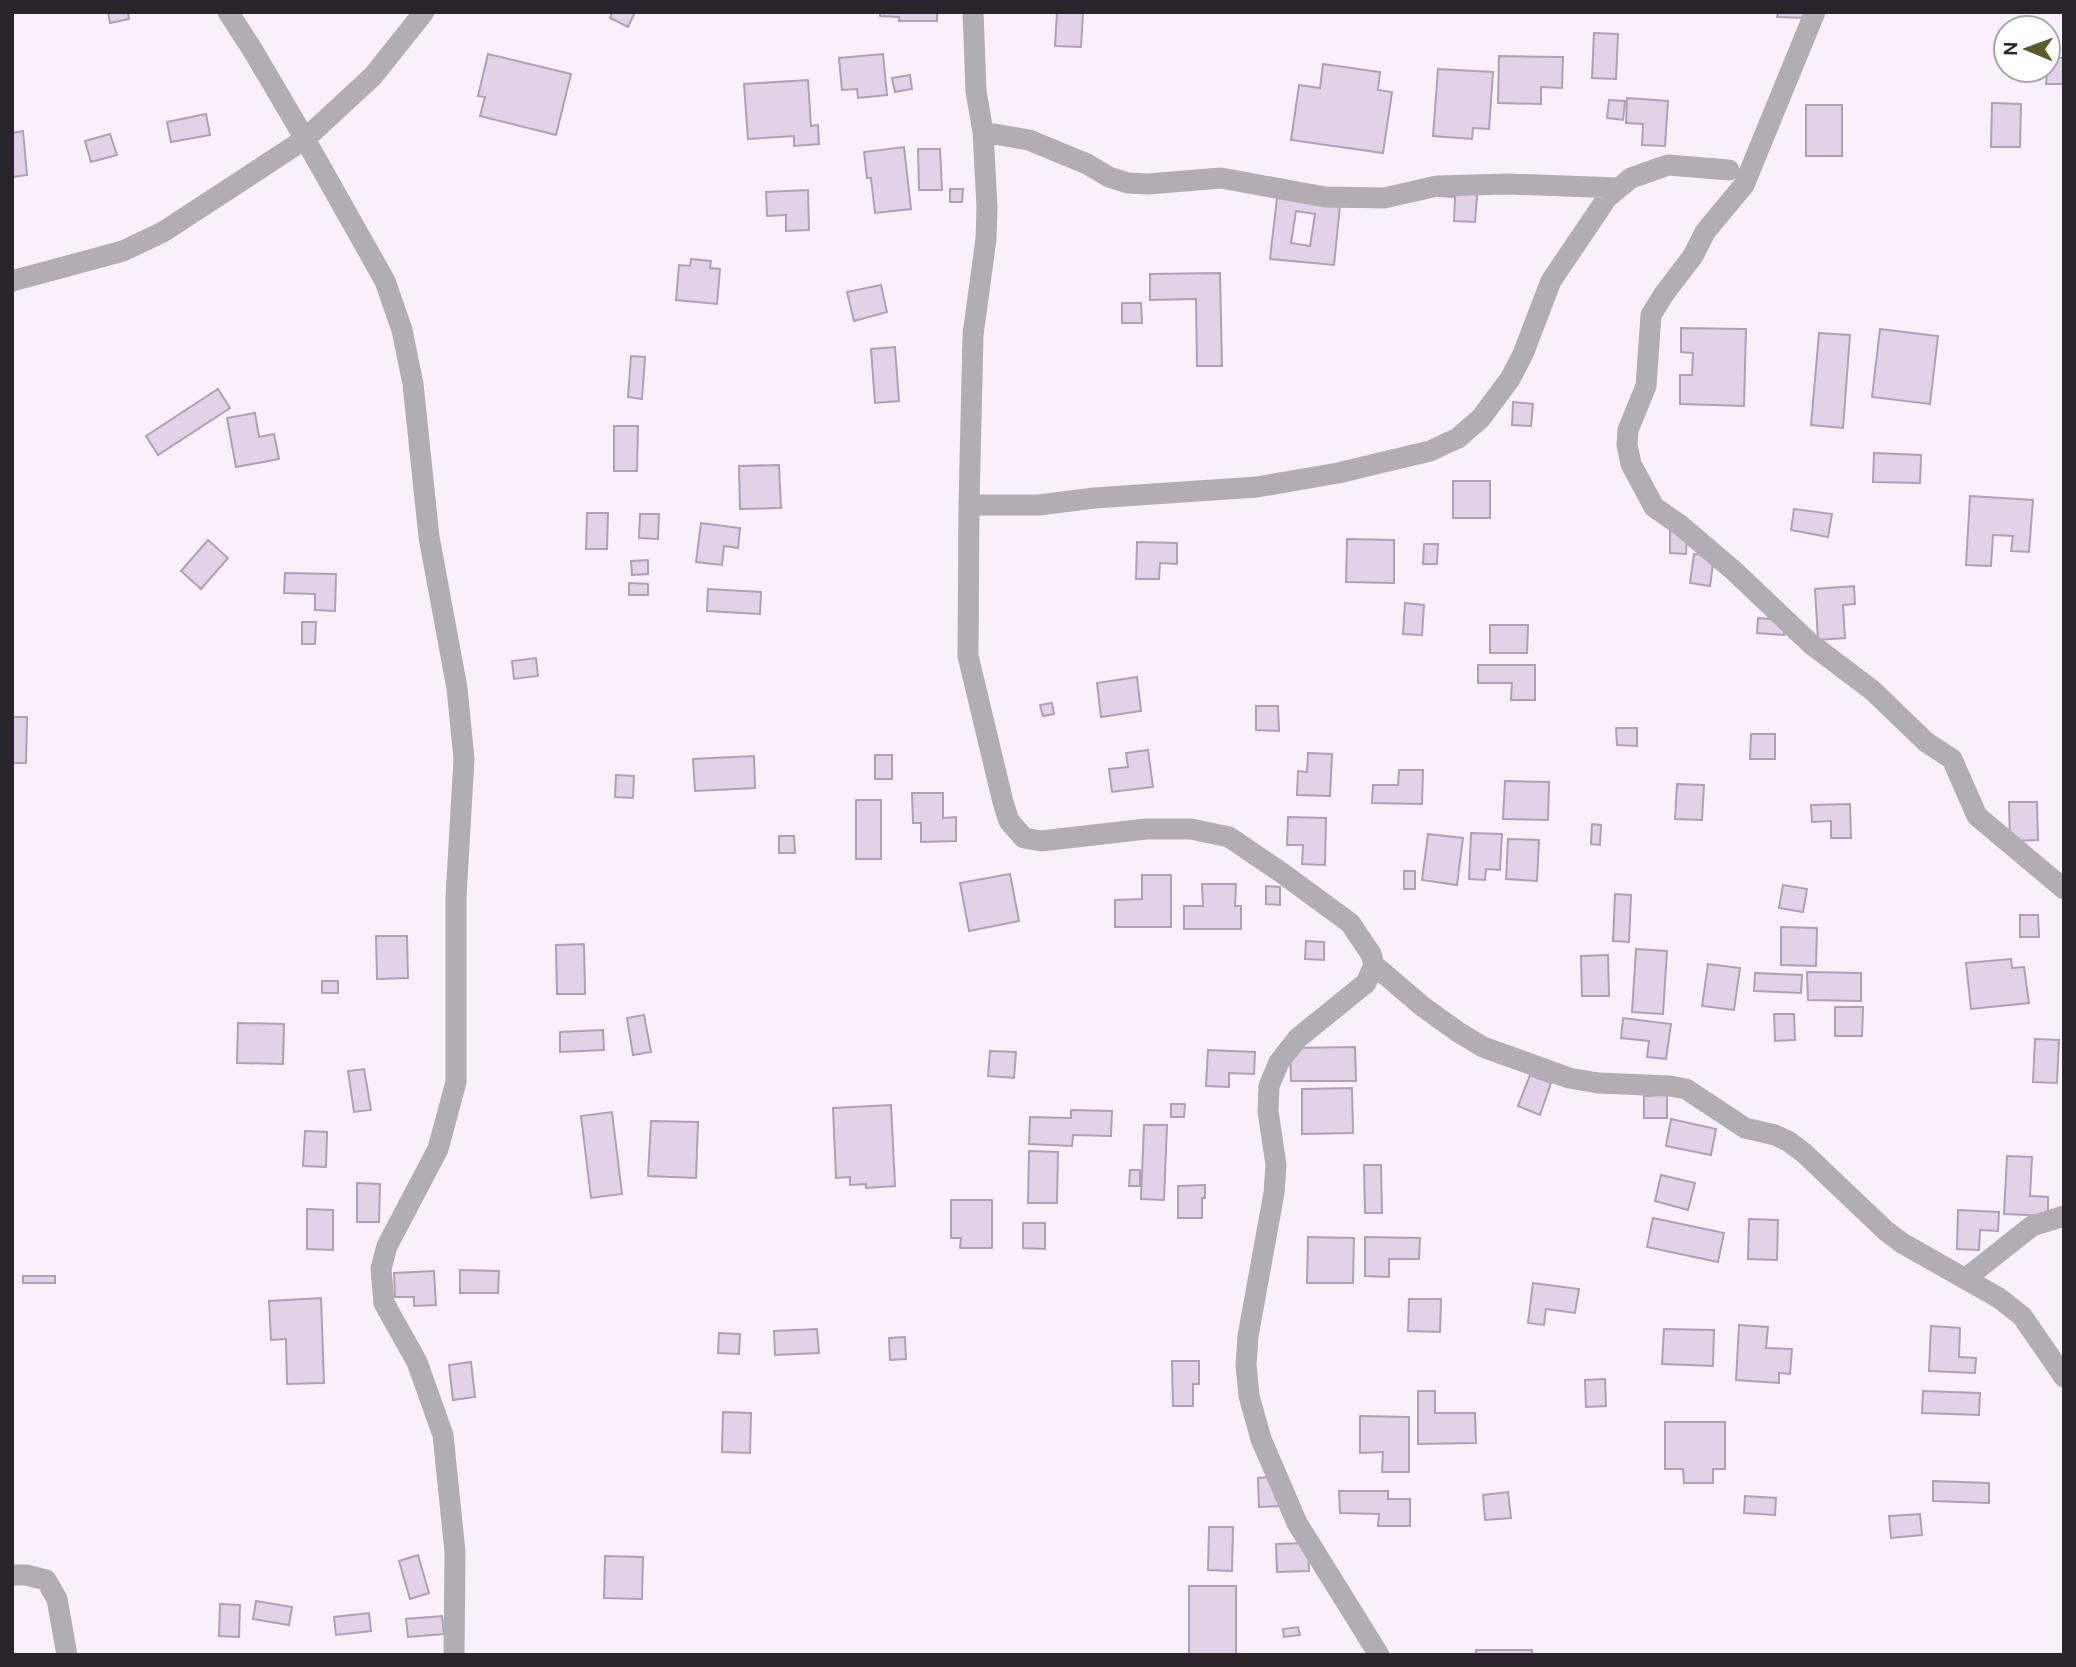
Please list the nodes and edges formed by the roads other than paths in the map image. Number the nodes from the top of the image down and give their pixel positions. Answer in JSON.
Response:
{"nodes":[{"id":1,"x":228,"y":12,"type":"edge"},
{"id":2,"x":424,"y":12,"type":"edge"},
{"id":3,"x":973,"y":12,"type":"edge"},
{"id":4,"x":1815,"y":12,"type":"edge"},
{"id":5,"x":983,"y":132,"type":"junction"},
{"id":6,"x":305,"y":139,"type":"junction"},
{"id":7,"x":1729,"y":170,"type":"dead end"},
{"id":8,"x":1619,"y":188,"type":"junction"},
{"id":9,"x":12,"y":281,"type":"edge"},
{"id":10,"x":969,"y":505,"type":"junction"},
{"id":11,"x":2064,"y":889,"type":"edge"},
{"id":12,"x":1374,"y":965,"type":"junction"},
{"id":13,"x":2064,"y":1216,"type":"edge"},
{"id":14,"x":1965,"y":1279,"type":"junction"},
{"id":15,"x":2064,"y":1377,"type":"edge"},
{"id":16,"x":12,"y":1575,"type":"edge"},
{"id":17,"x":66,"y":1655,"type":"edge"},
{"id":18,"x":454,"y":1655,"type":"edge"},
{"id":19,"x":1378,"y":1655,"type":"edge"}],
"edges":[{"from":1,"to":6,"type":"street"},
{"from":2,"to":6,"type":"street"},
{"from":3,"to":5,"type":"street"},
{"from":4,"to":11,"type":"street"},
{"from":5,"to":8,"type":"street"},
{"from":5,"to":10,"type":"street"},
{"from":6,"to":9,"type":"street"},
{"from":6,"to":18,"type":"street"},
{"from":7,"to":8,"type":"street"},
{"from":8,"to":10,"type":"street"},
{"from":10,"to":12,"type":"street"},
{"from":12,"to":14,"type":"street"},
{"from":12,"to":19,"type":"street"},
{"from":13,"to":14,"type":"street"},
{"from":14,"to":15,"type":"street"},
{"from":16,"to":17,"type":"street"}]}
